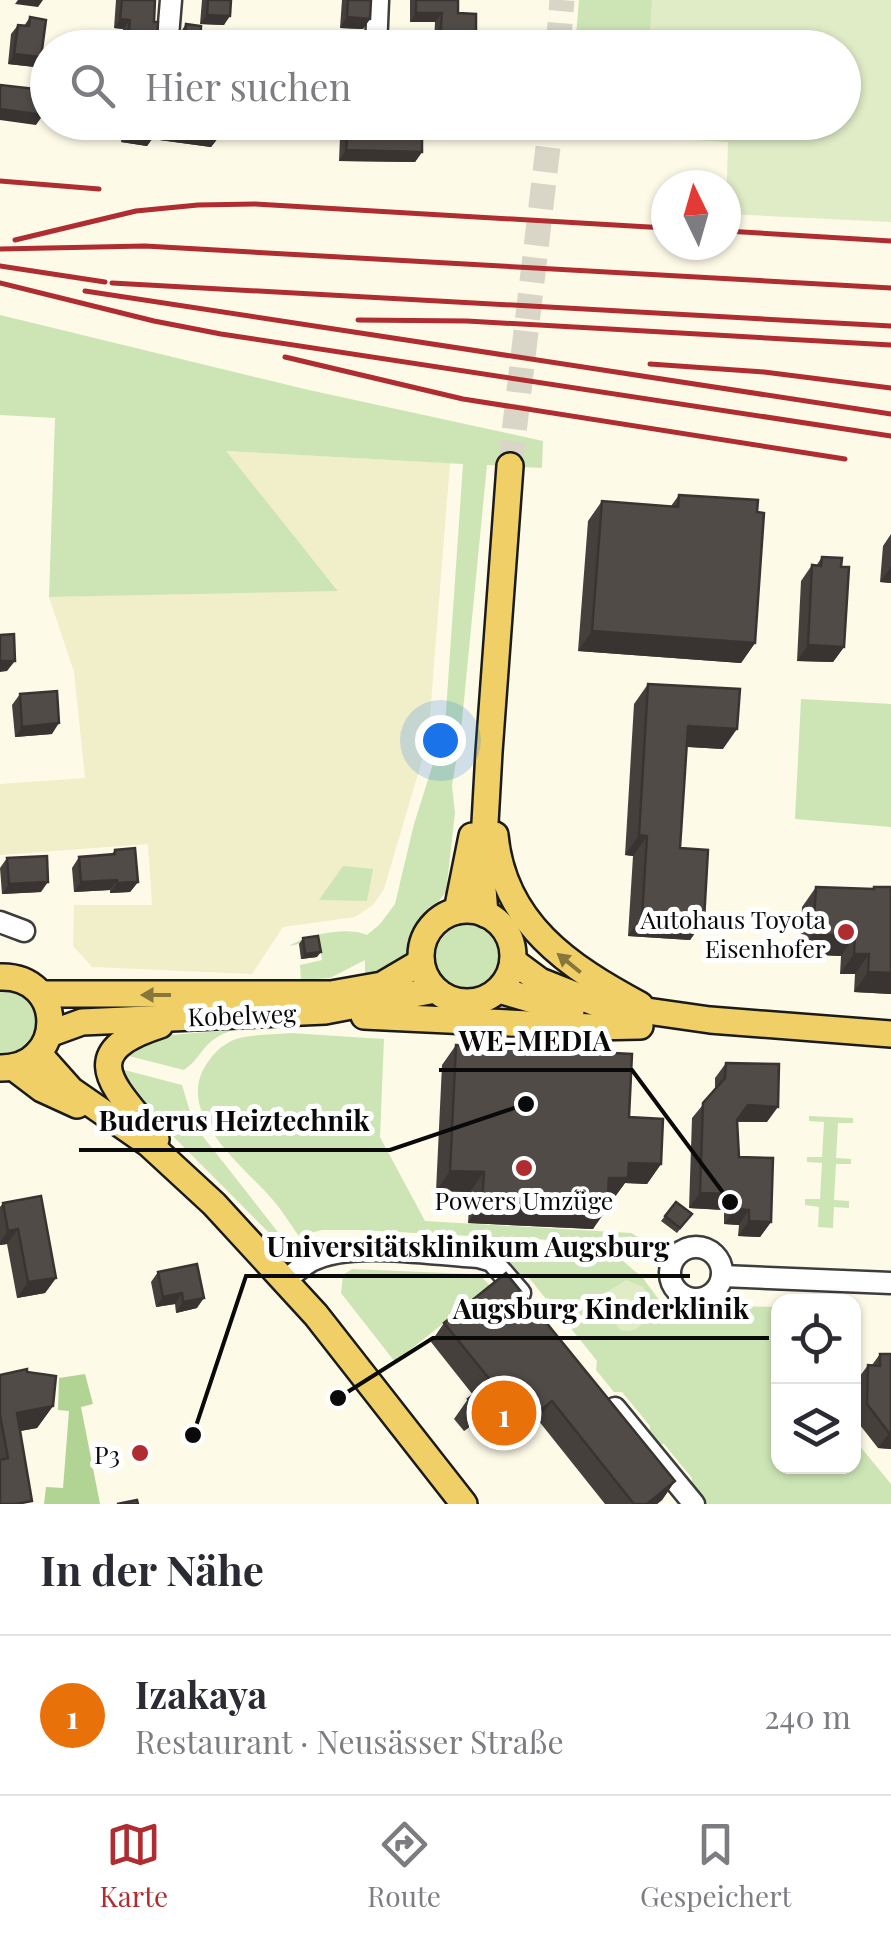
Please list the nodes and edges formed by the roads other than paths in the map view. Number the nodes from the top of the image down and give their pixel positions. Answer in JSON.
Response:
{"nodes":[{"id":1,"x":171,"y":0,"type":"edge"},
{"id":2,"x":378,"y":0,"type":"edge"},
{"id":3,"x":168,"y":30,"type":"edge"},
{"id":4,"x":377,"y":30,"type":"edge"},
{"id":5,"x":510,"y":466,"type":"tunnel mouth"},
{"id":6,"x":488,"y":752,"type":"junction"},
{"id":7,"x":457,"y":911,"type":"junction"},
{"id":8,"x":485,"y":914,"type":"junction"},
{"id":9,"x":0,"y":922,"type":"edge"},
{"id":10,"x":24,"y":931,"type":"dead end"},
{"id":11,"x":513,"y":961,"type":"junction"},
{"id":12,"x":421,"y":962,"type":"junction"},
{"id":13,"x":0,"y":977,"type":"edge"},
{"id":14,"x":435,"y":990,"type":"junction"},
{"id":15,"x":499,"y":990,"type":"junction"},
{"id":16,"x":42,"y":994,"type":"junction"},
{"id":17,"x":325,"y":1011,"type":"junction"},
{"id":18,"x":190,"y":1015,"type":"junction"},
{"id":19,"x":647,"y":1019,"type":"junction"},
{"id":20,"x":891,"y":1034,"type":"edge"},
{"id":21,"x":43,"y":1043,"type":"junction"},
{"id":22,"x":6,"y":1068,"type":"edge"},
{"id":23,"x":107,"y":1116,"type":"junction"},
{"id":24,"x":177,"y":1166,"type":"junction"},
{"id":25,"x":722,"y":1276,"type":"dead end"},
{"id":26,"x":285,"y":1280,"type":"junction"},
{"id":27,"x":891,"y":1283,"type":"edge"},
{"id":28,"x":530,"y":1304,"type":"edge"},
{"id":29,"x":599,"y":1388,"type":"edge"},
{"id":30,"x":464,"y":1504,"type":"edge"},
{"id":31,"x":694,"y":1504,"type":"edge"}],
"edges":[{"from":1,"to":3,"type":"street"},
{"from":2,"to":4,"type":"street"},
{"from":5,"to":6,"type":"main road"},
{"from":6,"to":7,"type":"main road"},
{"from":6,"to":8,"type":"main road"},
{"from":19,"to":6,"type":"main road","one_way":true},
{"from":7,"to":8,"type":"main road"},
{"from":7,"to":12,"type":"main road"},
{"from":8,"to":11,"type":"main road"},
{"from":9,"to":10,"type":"street"},
{"from":11,"to":15,"type":"main road"},
{"from":11,"to":19,"type":"main road"},
{"from":12,"to":14,"type":"main road"},
{"from":12,"to":16,"type":"main road","name":"Kobelweg","one_way":true},
{"from":13,"to":16,"type":"main road"},
{"from":14,"to":15,"type":"main road"},
{"from":14,"to":17,"type":"main road","name":"Kobelweg"},
{"from":15,"to":19,"type":"main road"},
{"from":16,"to":21,"type":"main road"},
{"from":17,"to":18,"type":"main road","name":"Kobelweg"},
{"from":17,"to":19,"type":"main road"},
{"from":18,"to":21,"type":"main road","name":"Kobelweg"},
{"from":18,"to":24,"type":"main road"},
{"from":19,"to":20,"type":"main road"},
{"from":21,"to":22,"type":"main road","name":"Kobelweg"},
{"from":21,"to":23,"type":"main road"},
{"from":22,"to":23,"type":"main road"},
{"from":23,"to":24,"type":"main road"},
{"from":24,"to":26,"type":"main road"},
{"from":25,"to":27,"type":"street"},
{"from":26,"to":28,"type":"street"},
{"from":26,"to":30,"type":"main road"},
{"from":29,"to":31,"type":"street"}]}
